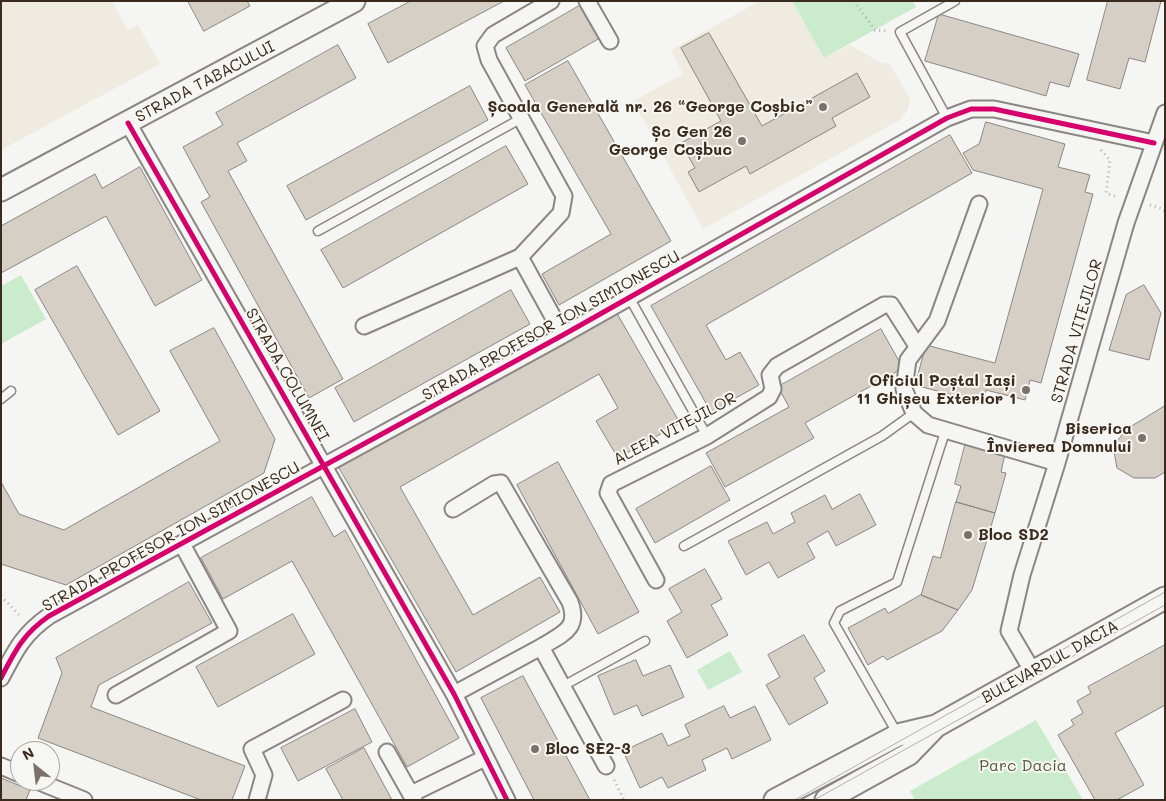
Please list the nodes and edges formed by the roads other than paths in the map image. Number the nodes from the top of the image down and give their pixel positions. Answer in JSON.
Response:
{"nodes":[{"id":1,"x":354,"y":1,"type":"edge"},
{"id":2,"x":550,"y":1,"type":"edge"},
{"id":3,"x":587,"y":1,"type":"edge"},
{"id":4,"x":954,"y":1,"type":"edge"},
{"id":5,"x":610,"y":41,"type":"dead end"},
{"id":6,"x":1165,"y":113,"type":"edge"},
{"id":7,"x":522,"y":118,"type":"junction"},
{"id":8,"x":947,"y":118,"type":"junction"},
{"id":9,"x":128,"y":123,"type":"junction"},
{"id":10,"x":1154,"y":143,"type":"junction"},
{"id":11,"x":1,"y":190,"type":"edge"},
{"id":12,"x":979,"y":204,"type":"dead end"},
{"id":13,"x":318,"y":231,"type":"dead end"},
{"id":14,"x":520,"y":258,"type":"junction"},
{"id":15,"x":629,"y":298,"type":"junction"},
{"id":16,"x":364,"y":326,"type":"dead end"},
{"id":17,"x":563,"y":334,"type":"junction"},
{"id":18,"x":917,"y":346,"type":"junction"},
{"id":19,"x":11,"y":390,"type":"dead end"},
{"id":20,"x":1,"y":399,"type":"edge"},
{"id":21,"x":914,"y":413,"type":"junction"},
{"id":22,"x":945,"y":432,"type":"junction"},
{"id":23,"x":707,"y":436,"type":"junction"},
{"id":24,"x":1057,"y":463,"type":"junction"},
{"id":25,"x":326,"y":466,"type":"junction"},
{"id":26,"x":453,"y":509,"type":"dead end"},
{"id":27,"x":182,"y":544,"type":"junction"},
{"id":28,"x":684,"y":546,"type":"dead end"},
{"id":29,"x":656,"y":580,"type":"dead end"},
{"id":30,"x":1165,"y":598,"type":"edge"},
{"id":31,"x":645,"y":641,"type":"dead end"},
{"id":32,"x":541,"y":647,"type":"junction"},
{"id":33,"x":1033,"y":672,"type":"junction"},
{"id":34,"x":1,"y":678,"type":"edge"},
{"id":35,"x":562,"y":686,"type":"junction"},
{"id":36,"x":454,"y":694,"type":"junction"},
{"id":37,"x":116,"y":695,"type":"dead end"},
{"id":38,"x":343,"y":700,"type":"dead end"},
{"id":39,"x":904,"y":744,"type":"junction"},
{"id":40,"x":387,"y":752,"type":"dead end"},
{"id":41,"x":485,"y":758,"type":"junction"},
{"id":42,"x":606,"y":766,"type":"road end"},
{"id":43,"x":60,"y":790,"type":"edge"},
{"id":44,"x":412,"y":797,"type":"edge"},
{"id":45,"x":84,"y":800,"type":"edge"},
{"id":46,"x":257,"y":800,"type":"edge"},
{"id":47,"x":507,"y":800,"type":"edge"},
{"id":48,"x":775,"y":800,"type":"edge"},
{"id":49,"x":826,"y":800,"type":"edge"}],
"edges":[{"from":1,"to":9,"type":"street","name":"STRADA TABACULUI"},
{"from":2,"to":7,"type":"street"},
{"from":3,"to":5,"type":"street"},
{"from":4,"to":8,"type":"lane"},
{"from":6,"to":10,"type":"street","name":"STRADA VITEJILOR"},
{"from":7,"to":13,"type":"lane"},
{"from":7,"to":14,"type":"street"},
{"from":8,"to":10,"type":"street","name":"STRADA PROFESOR ION SIMIONESCU"},
{"from":8,"to":15,"type":"street","name":"STRADA PROFESOR ION SIMIONESCU"},
{"from":9,"to":11,"type":"street","name":"STRADA TABACULUI"},
{"from":9,"to":25,"type":"street","name":"STRADA COLUMNEI"},
{"from":10,"to":24,"type":"street","name":"STRADA VITEJILOR"},
{"from":12,"to":18,"type":"street"},
{"from":14,"to":16,"type":"street"},
{"from":14,"to":17,"type":"street"},
{"from":15,"to":17,"type":"street","name":"STRADA PROFESOR ION SIMIONESCU"},
{"from":15,"to":23,"type":"lane"},
{"from":17,"to":25,"type":"street","name":"STRADA PROFESOR ION SIMIONESCU"},
{"from":18,"to":21,"type":"street"},
{"from":18,"to":23,"type":"street","name":"ALEEA VITEJILOR"},
{"from":19,"to":20,"type":"lane"},
{"from":21,"to":22,"type":"street"},
{"from":21,"to":28,"type":"lane"},
{"from":22,"to":24,"type":"street"},
{"from":22,"to":39,"type":"lane"},
{"from":23,"to":29,"type":"street","name":"ALEEA VITEJILOR"},
{"from":24,"to":33,"type":"street","name":"STRADA VITEJILOR"},
{"from":25,"to":27,"type":"street","name":"STRADA PROFESOR ION SIMIONESCU"},
{"from":25,"to":36,"type":"street","name":"STRADA COLUMNEI"},
{"from":26,"to":32,"type":"street"},
{"from":27,"to":34,"type":"street","name":"STRADA PROFESOR ION SIMIONESCU"},
{"from":27,"to":37,"type":"street"},
{"from":30,"to":33,"type":"street","name":"BULEVARDUL DACIA"},
{"from":31,"to":35,"type":"lane"},
{"from":32,"to":35,"type":"street"},
{"from":32,"to":36,"type":"street"},
{"from":33,"to":39,"type":"street","name":"BULEVARDUL DACIA"},
{"from":35,"to":42,"type":"street"},
{"from":36,"to":41,"type":"street","name":"STRADA COLUMNEI"},
{"from":38,"to":46,"type":"street"},
{"from":39,"to":48,"type":"street","name":"BULEVARDUL DACIA"},
{"from":39,"to":49,"type":"street","name":"BULEVARDUL DACIA"},
{"from":40,"to":44,"type":"street"},
{"from":41,"to":44,"type":"street"},
{"from":41,"to":47,"type":"street","name":"STRADA COLUMNEI"},
{"from":43,"to":45,"type":"street"}]}
